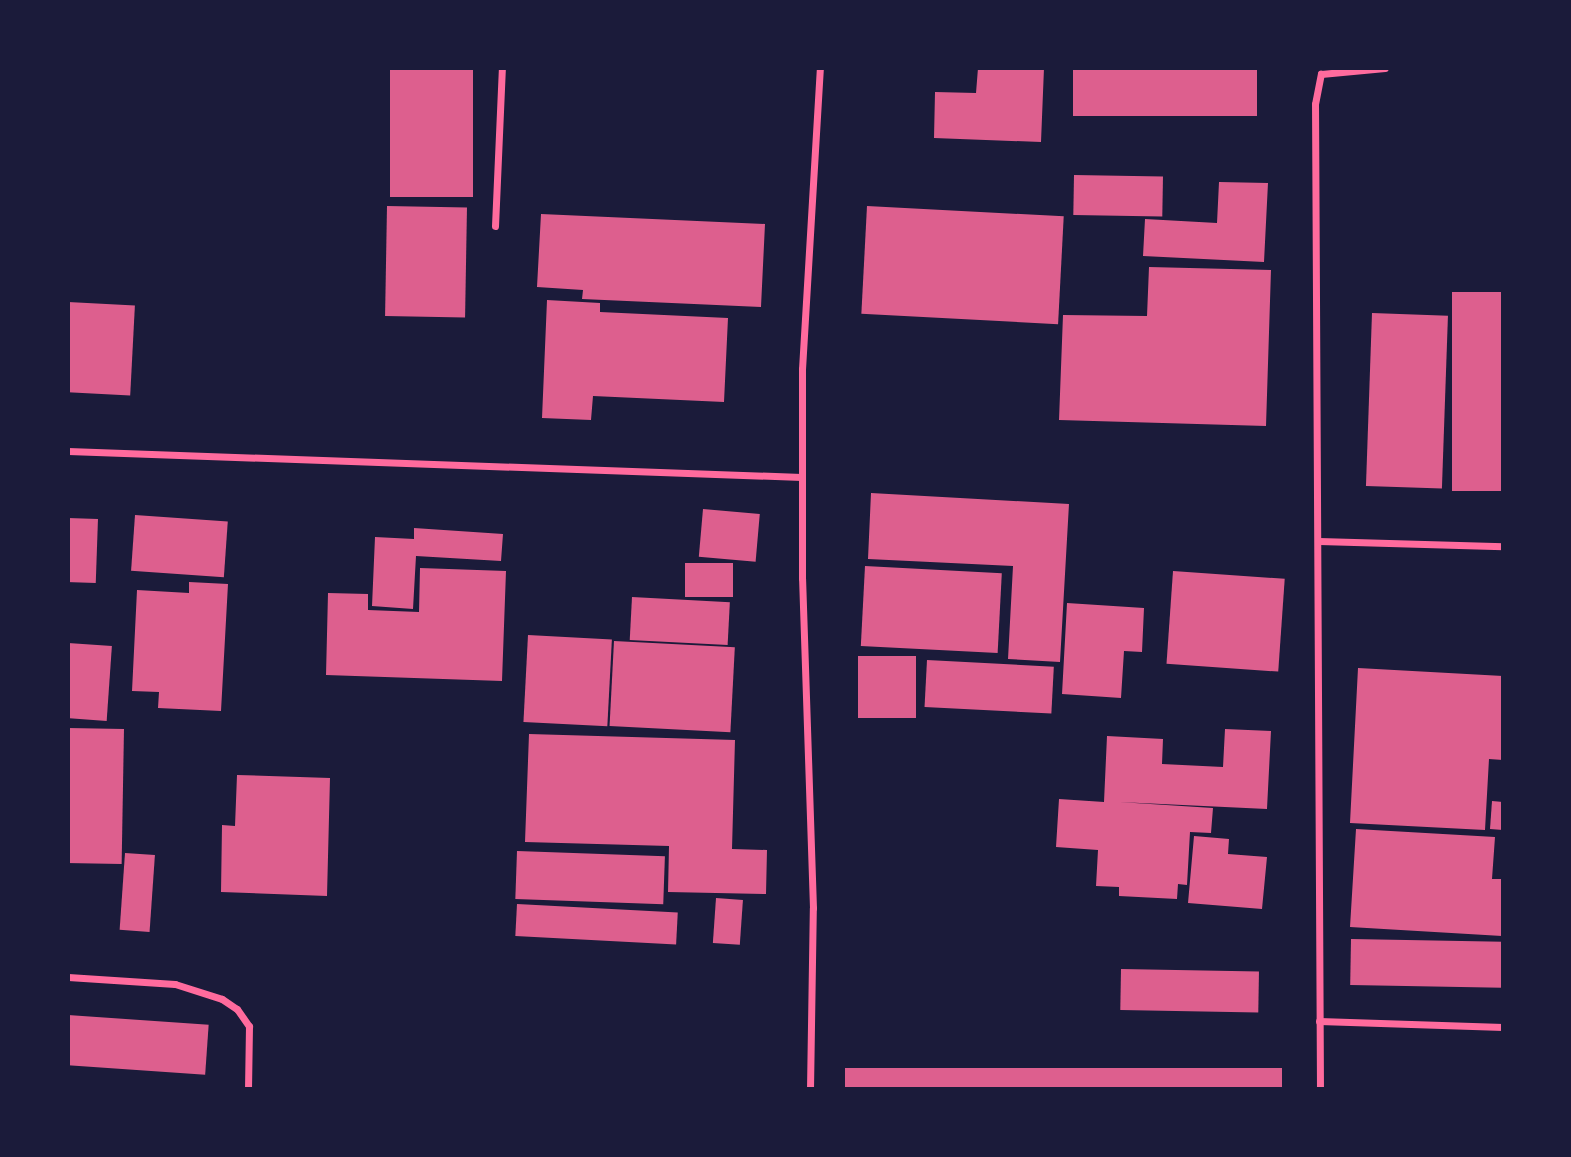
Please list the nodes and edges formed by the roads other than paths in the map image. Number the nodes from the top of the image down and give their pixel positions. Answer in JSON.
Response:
{"nodes":[{"id":1,"x":502,"y":68,"type":"edge"},
{"id":2,"x":820,"y":68,"type":"edge"},
{"id":3,"x":1385,"y":68,"type":"edge"},
{"id":4,"x":495,"y":226,"type":"dead end"},
{"id":5,"x":68,"y":451,"type":"edge"},
{"id":6,"x":802,"y":477,"type":"junction"},
{"id":7,"x":1319,"y":541,"type":"junction"},
{"id":8,"x":1503,"y":546,"type":"edge"},
{"id":9,"x":68,"y":976,"type":"edge"},
{"id":10,"x":1319,"y":1021,"type":"junction"},
{"id":11,"x":1503,"y":1027,"type":"edge"},
{"id":12,"x":248,"y":1089,"type":"edge"},
{"id":13,"x":810,"y":1089,"type":"edge"},
{"id":14,"x":1320,"y":1089,"type":"edge"}],
"edges":[{"from":1,"to":4,"type":"street"},
{"from":2,"to":6,"type":"street"},
{"from":3,"to":7,"type":"street"},
{"from":5,"to":6,"type":"street"},
{"from":6,"to":13,"type":"street"},
{"from":7,"to":8,"type":"street"},
{"from":7,"to":10,"type":"street"},
{"from":9,"to":12,"type":"street"},
{"from":10,"to":11,"type":"street"},
{"from":10,"to":14,"type":"street"}]}
